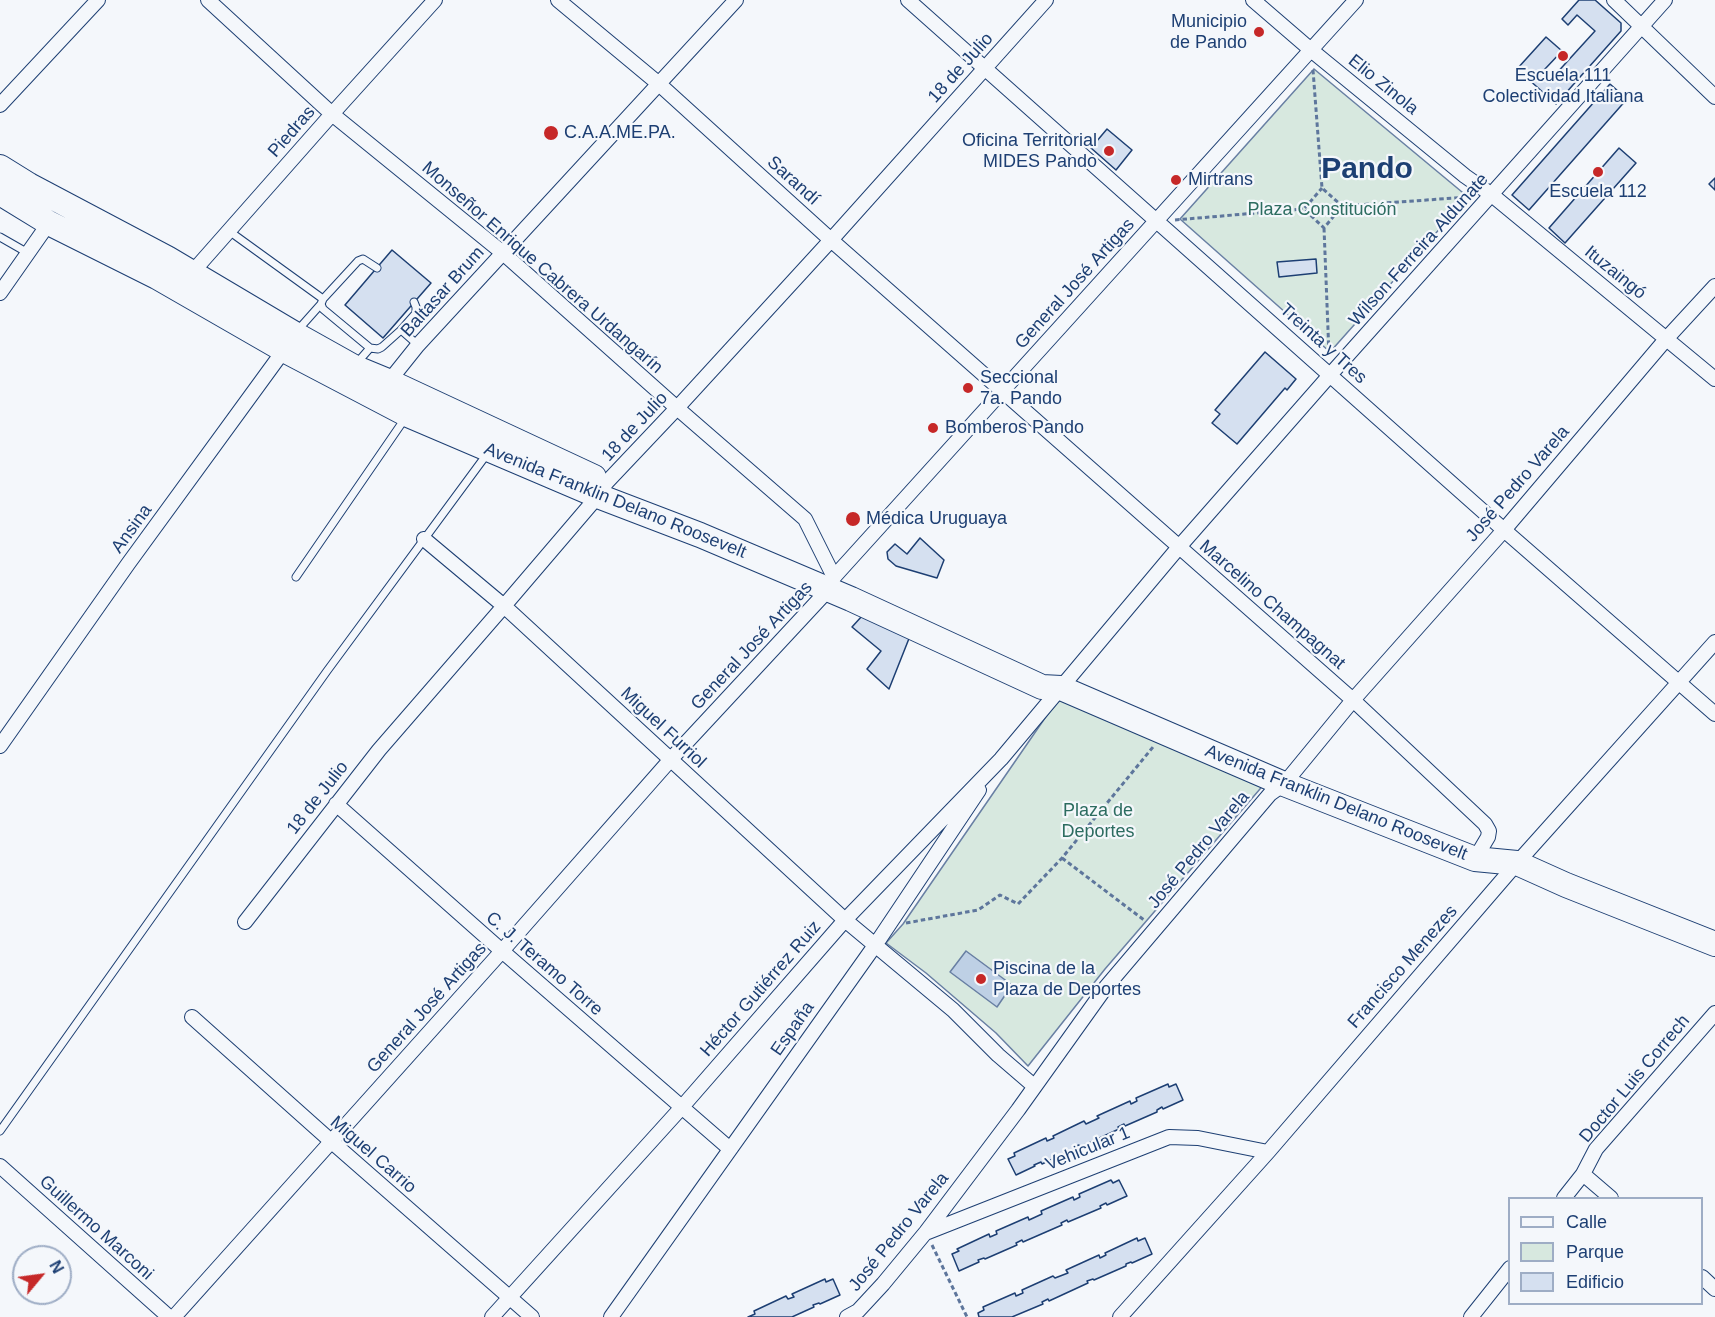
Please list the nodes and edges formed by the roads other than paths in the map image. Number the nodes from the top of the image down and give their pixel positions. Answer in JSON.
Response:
{"nodes":[{"id":1,"x":98,"y":0,"type":"edge"},
{"id":2,"x":208,"y":0,"type":"edge"},
{"id":3,"x":435,"y":0,"type":"edge"},
{"id":4,"x":558,"y":0,"type":"edge"},
{"id":5,"x":735,"y":0,"type":"edge"},
{"id":6,"x":908,"y":0,"type":"edge"},
{"id":7,"x":1046,"y":0,"type":"edge"},
{"id":8,"x":1253,"y":0,"type":"edge"},
{"id":9,"x":1356,"y":0,"type":"edge"},
{"id":10,"x":1614,"y":0,"type":"edge"},
{"id":11,"x":1665,"y":0,"type":"edge"},
{"id":12,"x":1641,"y":26,"type":"junction"},
{"id":13,"x":1311,"y":50,"type":"junction"},
{"id":14,"x":986,"y":69,"type":"junction"},
{"id":15,"x":659,"y":84,"type":"junction"},
{"id":16,"x":1715,"y":97,"type":"edge"},
{"id":17,"x":0,"y":105,"type":"edge"},
{"id":18,"x":332,"y":114,"type":"junction"},
{"id":19,"x":0,"y":167,"type":"edge"},
{"id":20,"x":0,"y":193,"type":"edge"},
{"id":21,"x":1492,"y":195,"type":"junction"},
{"id":22,"x":1156,"y":221,"type":"junction"},
{"id":23,"x":49,"y":223,"type":"junction"},
{"id":24,"x":229,"y":231,"type":"junction"},
{"id":25,"x":0,"y":237,"type":"edge"},
{"id":26,"x":831,"y":240,"type":"junction"},
{"id":27,"x":28,"y":253,"type":"junction"},
{"id":28,"x":502,"y":253,"type":"junction"},
{"id":29,"x":377,"y":268,"type":"dead end"},
{"id":30,"x":185,"y":282,"type":"junction"},
{"id":31,"x":1715,"y":286,"type":"edge"},
{"id":32,"x":0,"y":293,"type":"edge"},
{"id":33,"x":322,"y":302,"type":"junction"},
{"id":34,"x":414,"y":302,"type":"dead end"},
{"id":35,"x":401,"y":330,"type":"junction"},
{"id":36,"x":1667,"y":338,"type":"junction"},
{"id":37,"x":290,"y":342,"type":"junction"},
{"id":38,"x":418,"y":345,"type":"junction"},
{"id":39,"x":370,"y":348,"type":"junction"},
{"id":40,"x":354,"y":367,"type":"junction"},
{"id":41,"x":1330,"y":375,"type":"junction"},
{"id":42,"x":1715,"y":379,"type":"edge"},
{"id":43,"x":383,"y":390,"type":"junction"},
{"id":44,"x":1002,"y":390,"type":"junction"},
{"id":45,"x":677,"y":408,"type":"junction"},
{"id":46,"x":408,"y":415,"type":"junction"},
{"id":47,"x":490,"y":451,"type":"junction"},
{"id":48,"x":602,"y":489,"type":"junction"},
{"id":49,"x":1504,"y":530,"type":"junction"},
{"id":50,"x":424,"y":539,"type":"junction"},
{"id":51,"x":1179,"y":547,"type":"junction"},
{"id":52,"x":296,"y":577,"type":"dead end"},
{"id":53,"x":831,"y":583,"type":"junction"},
{"id":54,"x":504,"y":606,"type":"junction"},
{"id":55,"x":1715,"y":642,"type":"edge"},
{"id":56,"x":1680,"y":682,"type":"junction"},
{"id":57,"x":1061,"y":688,"type":"junction"},
{"id":58,"x":1353,"y":700,"type":"junction"},
{"id":59,"x":1715,"y":714,"type":"edge"},
{"id":60,"x":0,"y":746,"type":"edge"},
{"id":61,"x":671,"y":759,"type":"junction"},
{"id":62,"x":1001,"y":759,"type":"junction"},
{"id":63,"x":1284,"y":784,"type":"junction"},
{"id":64,"x":336,"y":804,"type":"junction"},
{"id":65,"x":1475,"y":859,"type":"junction"},
{"id":66,"x":1516,"y":863,"type":"junction"},
{"id":67,"x":845,"y":920,"type":"junction"},
{"id":68,"x":245,"y":922,"type":"dead end"},
{"id":69,"x":876,"y":944,"type":"junction"},
{"id":70,"x":1715,"y":944,"type":"edge"},
{"id":71,"x":502,"y":951,"type":"junction"},
{"id":72,"x":1715,"y":1013,"type":"edge"},
{"id":73,"x":192,"y":1017,"type":"dead end"},
{"id":74,"x":1034,"y":1086,"type":"junction"},
{"id":75,"x":682,"y":1107,"type":"junction"},
{"id":76,"x":0,"y":1131,"type":"edge"},
{"id":77,"x":332,"y":1142,"type":"junction"},
{"id":78,"x":730,"y":1149,"type":"junction"},
{"id":79,"x":1268,"y":1152,"type":"junction"},
{"id":80,"x":0,"y":1166,"type":"edge"},
{"id":81,"x":1583,"y":1174,"type":"junction"},
{"id":82,"x":1564,"y":1197,"type":"edge"},
{"id":83,"x":1610,"y":1197,"type":"edge"},
{"id":84,"x":926,"y":1232,"type":"junction"},
{"id":85,"x":1508,"y":1269,"type":"edge"},
{"id":86,"x":1703,"y":1279,"type":"edge"},
{"id":87,"x":1715,"y":1289,"type":"edge"},
{"id":88,"x":510,"y":1298,"type":"junction"},
{"id":89,"x":169,"y":1317,"type":"edge"},
{"id":90,"x":174,"y":1317,"type":"edge"},
{"id":91,"x":492,"y":1317,"type":"edge"},
{"id":92,"x":532,"y":1317,"type":"edge"},
{"id":93,"x":611,"y":1317,"type":"edge"},
{"id":94,"x":847,"y":1317,"type":"edge"},
{"id":95,"x":1120,"y":1317,"type":"edge"},
{"id":96,"x":1471,"y":1317,"type":"edge"}],
"edges":[{"from":1,"to":17,"type":"street"},
{"from":2,"to":18,"type":"street","name":"Monseñor Enrique Cabrera Urdangarín"},
{"from":3,"to":18,"type":"street","name":"Piedras"},
{"from":4,"to":15,"type":"street","name":"Sarandí"},
{"from":5,"to":15,"type":"street","name":"Baltasar Brum"},
{"from":6,"to":14,"type":"street","name":"Treinta y Tres"},
{"from":7,"to":14,"type":"street","name":"18 de Julio"},
{"from":8,"to":13,"type":"street","name":"Elio Zinola"},
{"from":9,"to":13,"type":"street","name":"General José Artigas"},
{"from":10,"to":12,"type":"street"},
{"from":11,"to":12,"type":"street","name":"Wilson Ferreira Aldunate"},
{"from":12,"to":16,"type":"street"},
{"from":12,"to":21,"type":"street","name":"Wilson Ferreira Aldunate"},
{"from":13,"to":21,"type":"street","name":"Elio Zinola"},
{"from":13,"to":22,"type":"street","name":"General José Artigas"},
{"from":14,"to":22,"type":"street","name":"Treinta y Tres"},
{"from":14,"to":26,"type":"street","name":"18 de Julio"},
{"from":15,"to":26,"type":"street","name":"Sarandí"},
{"from":15,"to":28,"type":"street","name":"Baltasar Brum"},
{"from":18,"to":24,"type":"street","name":"Piedras"},
{"from":18,"to":28,"type":"street","name":"Monseñor Enrique Cabrera Urdangarín"},
{"from":19,"to":30,"type":"highway"},
{"from":20,"to":23,"type":"highway"},
{"from":21,"to":36,"type":"street","name":"Ituzaingó"},
{"from":21,"to":41,"type":"street","name":"Wilson Ferreira Aldunate"},
{"from":22,"to":41,"type":"street","name":"Treinta y Tres"},
{"from":22,"to":44,"type":"street","name":"General José Artigas"},
{"from":23,"to":27,"type":"street"},
{"from":23,"to":30,"type":"highway"},
{"from":24,"to":30,"type":"street","name":"Piedras"},
{"from":24,"to":33,"type":"lane"},
{"from":25,"to":27,"type":"lane"},
{"from":26,"to":44,"type":"street","name":"Sarandí"},
{"from":26,"to":45,"type":"street","name":"18 de Julio"},
{"from":27,"to":32,"type":"street"},
{"from":28,"to":38,"type":"street","name":"Baltasar Brum"},
{"from":28,"to":45,"type":"street","name":"Monseñor Enrique Cabrera Urdangarín"},
{"from":29,"to":33,"type":"lane"},
{"from":30,"to":37,"type":"highway","name":"Avenida Franklin Delano Roosevelt"},
{"from":31,"to":36,"type":"street","name":"José Pedro Varela"},
{"from":33,"to":37,"type":"lane"},
{"from":33,"to":39,"type":"lane"},
{"from":34,"to":35,"type":"lane"},
{"from":35,"to":38,"type":"lane"},
{"from":35,"to":39,"type":"lane"},
{"from":36,"to":42,"type":"street","name":"Ituzaingó"},
{"from":36,"to":49,"type":"street","name":"José Pedro Varela"},
{"from":37,"to":40,"type":"highway","name":"Avenida Franklin Delano Roosevelt"},
{"from":37,"to":43,"type":"highway","name":"Avenida Franklin Delano Roosevelt"},
{"from":37,"to":60,"type":"street","name":"Ansina"},
{"from":38,"to":43,"type":"street","name":"Baltasar Brum"},
{"from":39,"to":40,"type":"lane"},
{"from":40,"to":43,"type":"highway","name":"Avenida Franklin Delano Roosevelt"},
{"from":41,"to":49,"type":"street","name":"Treinta y Tres"},
{"from":41,"to":51,"type":"street","name":"Wilson Ferreira Aldunate"},
{"from":43,"to":46,"type":"highway","name":"Avenida Franklin Delano Roosevelt"},
{"from":43,"to":48,"type":"highway","name":"Avenida Franklin Delano Roosevelt"},
{"from":44,"to":51,"type":"street","name":"Marcelino Champagnat"},
{"from":44,"to":53,"type":"street","name":"General José Artigas"},
{"from":45,"to":48,"type":"street","name":"18 de Julio"},
{"from":45,"to":53,"type":"street","name":"Monseñor Enrique Cabrera Urdangarín"},
{"from":46,"to":47,"type":"highway","name":"Avenida Franklin Delano Roosevelt"},
{"from":46,"to":52,"type":"lane"},
{"from":47,"to":48,"type":"highway","name":"Avenida Franklin Delano Roosevelt"},
{"from":47,"to":50,"type":"lane"},
{"from":48,"to":53,"type":"highway","name":"Avenida Franklin Delano Roosevelt"},
{"from":48,"to":54,"type":"street","name":"18 de Julio"},
{"from":49,"to":56,"type":"street","name":"Treinta y Tres"},
{"from":49,"to":58,"type":"street","name":"José Pedro Varela"},
{"from":50,"to":54,"type":"street","name":"Miguel Furriol"},
{"from":50,"to":76,"type":"lane"},
{"from":51,"to":57,"type":"street","name":"Wilson Ferreira Aldunate"},
{"from":51,"to":58,"type":"street","name":"Marcelino Champagnat"},
{"from":53,"to":57,"type":"highway","name":"Avenida Franklin Delano Roosevelt"},
{"from":53,"to":61,"type":"street","name":"General José Artigas"},
{"from":54,"to":61,"type":"street","name":"Miguel Furriol"},
{"from":54,"to":64,"type":"street","name":"18 de Julio"},
{"from":55,"to":56,"type":"street","name":"Francisco Menezes"},
{"from":56,"to":59,"type":"street","name":"Treinta y Tres"},
{"from":56,"to":66,"type":"street","name":"Francisco Menezes"},
{"from":57,"to":62,"type":"street","name":"Héctor Gutiérrez Ruiz"},
{"from":57,"to":63,"type":"highway","name":"Avenida Franklin Delano Roosevelt"},
{"from":58,"to":63,"type":"street","name":"José Pedro Varela"},
{"from":58,"to":65,"type":"street","name":"Marcelino Champagnat"},
{"from":61,"to":67,"type":"street","name":"Miguel Furriol"},
{"from":61,"to":71,"type":"street","name":"General José Artigas"},
{"from":62,"to":67,"type":"street","name":"Héctor Gutiérrez Ruiz"},
{"from":62,"to":69,"type":"street","name":"España"},
{"from":63,"to":65,"type":"highway","name":"Avenida Franklin Delano Roosevelt"},
{"from":63,"to":74,"type":"street","name":"José Pedro Varela"},
{"from":64,"to":68,"type":"street","name":"18 de Julio"},
{"from":64,"to":71,"type":"street","name":"C. J. Teramo Torre"},
{"from":65,"to":66,"type":"highway","name":"Avenida Franklin Delano Roosevelt"},
{"from":66,"to":70,"type":"highway","name":"Avenida Franklin Delano Roosevelt"},
{"from":66,"to":79,"type":"street","name":"Francisco Menezes"},
{"from":67,"to":69,"type":"street","name":"Miguel Furriol"},
{"from":67,"to":75,"type":"street","name":"Héctor Gutiérrez Ruiz"},
{"from":69,"to":74,"type":"street","name":"Miguel Furriol"},
{"from":69,"to":78,"type":"street","name":"España"},
{"from":71,"to":75,"type":"street","name":"C. J. Teramo Torre"},
{"from":71,"to":77,"type":"street","name":"General José Artigas"},
{"from":72,"to":81,"type":"street","name":"Doctor Luis Correch"},
{"from":73,"to":77,"type":"street","name":"Miguel Carrio"},
{"from":74,"to":84,"type":"street","name":"José Pedro Varela"},
{"from":75,"to":78,"type":"street","name":"C. J. Teramo Torre"},
{"from":75,"to":88,"type":"street","name":"Héctor Gutiérrez Ruiz"},
{"from":77,"to":88,"type":"street","name":"Miguel Carrio"},
{"from":77,"to":90,"type":"street","name":"General José Artigas"},
{"from":78,"to":93,"type":"street","name":"España"},
{"from":79,"to":84,"type":"street","name":"Vehicular 1"},
{"from":79,"to":95,"type":"street","name":"Francisco Menezes"},
{"from":80,"to":89,"type":"street","name":"Guillermo Marconi"},
{"from":81,"to":82,"type":"street","name":"Doctor Luis Correch"},
{"from":81,"to":83,"type":"street"},
{"from":84,"to":94,"type":"street","name":"José Pedro Varela"},
{"from":85,"to":96,"type":"street"},
{"from":86,"to":87,"type":"street"},
{"from":88,"to":91,"type":"street","name":"Héctor Gutiérrez Ruiz"},
{"from":88,"to":92,"type":"street","name":"Miguel Carrio"}]}
